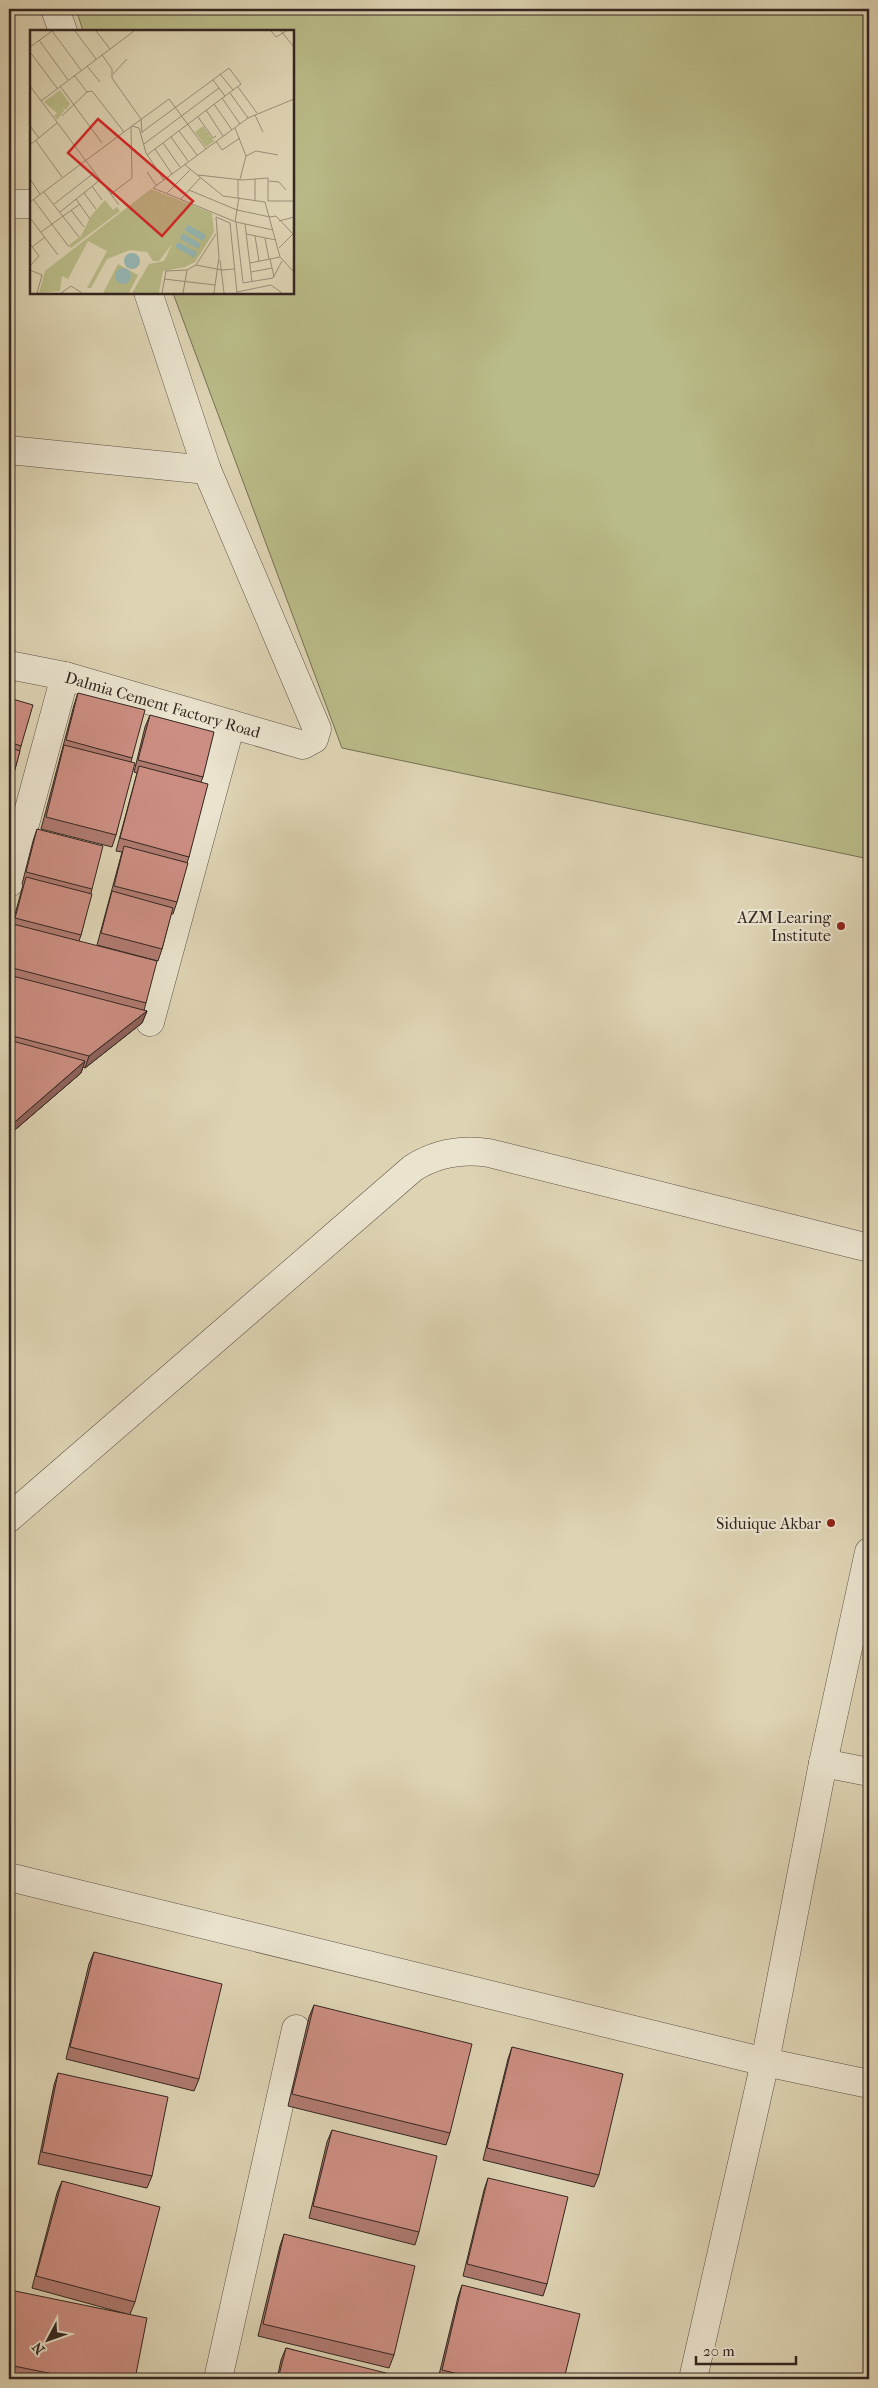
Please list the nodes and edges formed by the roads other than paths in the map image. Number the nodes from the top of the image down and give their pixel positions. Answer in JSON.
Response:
{"nodes":[{"id":1,"x":55,"y":9,"type":"edge"},
{"id":2,"x":63,"y":30,"type":"edge"},
{"id":3,"x":9,"y":204,"type":"edge"},
{"id":4,"x":30,"y":204,"type":"edge"},
{"id":5,"x":149,"y":294,"type":"edge"},
{"id":6,"x":9,"y":450,"type":"edge"},
{"id":7,"x":207,"y":470,"type":"junction"},
{"id":8,"x":9,"y":665,"type":"edge"},
{"id":9,"x":65,"y":676,"type":"junction"},
{"id":10,"x":231,"y":724,"type":"junction"},
{"id":11,"x":9,"y":883,"type":"edge"},
{"id":12,"x":150,"y":1022,"type":"dead end"},
{"id":13,"x":869,"y":1248,"type":"edge"},
{"id":14,"x":9,"y":1518,"type":"edge"},
{"id":15,"x":869,"y":1552,"type":"edge"},
{"id":16,"x":866,"y":1587,"type":"edge"},
{"id":17,"x":823,"y":1763,"type":"junction"},
{"id":18,"x":869,"y":1772,"type":"edge"},
{"id":19,"x":9,"y":1877,"type":"edge"},
{"id":20,"x":296,"y":2029,"type":"dead end"},
{"id":21,"x":766,"y":2062,"type":"junction"},
{"id":22,"x":869,"y":2084,"type":"edge"},
{"id":23,"x":218,"y":2379,"type":"edge"},
{"id":24,"x":693,"y":2379,"type":"edge"}],
"edges":[{"from":1,"to":2,"type":"street"},
{"from":3,"to":4,"type":"street"},
{"from":5,"to":7,"type":"street"},
{"from":6,"to":7,"type":"street"},
{"from":7,"to":10,"type":"street","name":"Dalmia Cement Factory Road"},
{"from":8,"to":9,"type":"street","name":"Dalmia Cement Factory Road"},
{"from":9,"to":10,"type":"street","name":"Dalmia Cement Factory Road"},
{"from":9,"to":11,"type":"street"},
{"from":10,"to":12,"type":"street"},
{"from":13,"to":14,"type":"street"},
{"from":15,"to":16,"type":"street"},
{"from":16,"to":17,"type":"street"},
{"from":17,"to":18,"type":"street"},
{"from":17,"to":21,"type":"street"},
{"from":19,"to":21,"type":"street"},
{"from":20,"to":23,"type":"street"},
{"from":21,"to":22,"type":"street"},
{"from":21,"to":24,"type":"street"}]}
